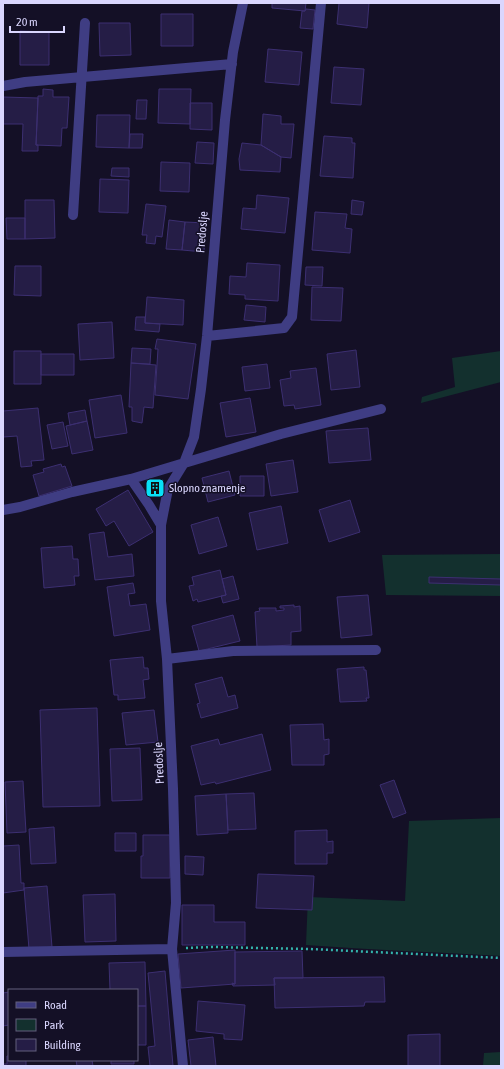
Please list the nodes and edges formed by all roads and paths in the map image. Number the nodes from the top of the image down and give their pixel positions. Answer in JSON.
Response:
{"nodes":[{"id":1,"x":243,"y":3,"type":"edge"},
{"id":2,"x":321,"y":3,"type":"edge"},
{"id":3,"x":85,"y":23,"type":"dead end"},
{"id":4,"x":232,"y":64,"type":"junction"},
{"id":5,"x":82,"y":77,"type":"junction"},
{"id":6,"x":3,"y":86,"type":"edge"},
{"id":7,"x":73,"y":215,"type":"dead end"},
{"id":8,"x":207,"y":336,"type":"junction"},
{"id":9,"x":381,"y":409,"type":"dead end"},
{"id":10,"x":184,"y":463,"type":"junction"},
{"id":11,"x":131,"y":479,"type":"junction"},
{"id":12,"x":3,"y":510,"type":"edge"},
{"id":13,"x":161,"y":525,"type":"junction"},
{"id":14,"x":376,"y":650,"type":"dead end"},
{"id":15,"x":167,"y":659,"type":"junction"},
{"id":16,"x":172,"y":949,"type":"junction"},
{"id":17,"x":3,"y":952,"type":"edge"},
{"id":18,"x":501,"y":958,"type":"edge"},
{"id":19,"x":183,"y":1066,"type":"edge"}],
"edges":[{"from":1,"to":4,"type":"street","name":"Predoslje"},
{"from":2,"to":8,"type":"street"},
{"from":3,"to":5,"type":"street"},
{"from":4,"to":5,"type":"street"},
{"from":4,"to":8,"type":"street","name":"Predoslje"},
{"from":5,"to":6,"type":"street"},
{"from":5,"to":7,"type":"street"},
{"from":8,"to":10,"type":"street","name":"Predoslje"},
{"from":9,"to":10,"type":"street"},
{"from":10,"to":11,"type":"street"},
{"from":10,"to":13,"type":"street","name":"Predoslje"},
{"from":11,"to":12,"type":"street"},
{"from":11,"to":13,"type":"street"},
{"from":13,"to":15,"type":"street","name":"Predoslje"},
{"from":14,"to":15,"type":"street"},
{"from":15,"to":16,"type":"street","name":"Predoslje"},
{"from":16,"to":17,"type":"street"},
{"from":16,"to":18,"type":"path"},
{"from":16,"to":19,"type":"street","name":"Predoslje"}]}
